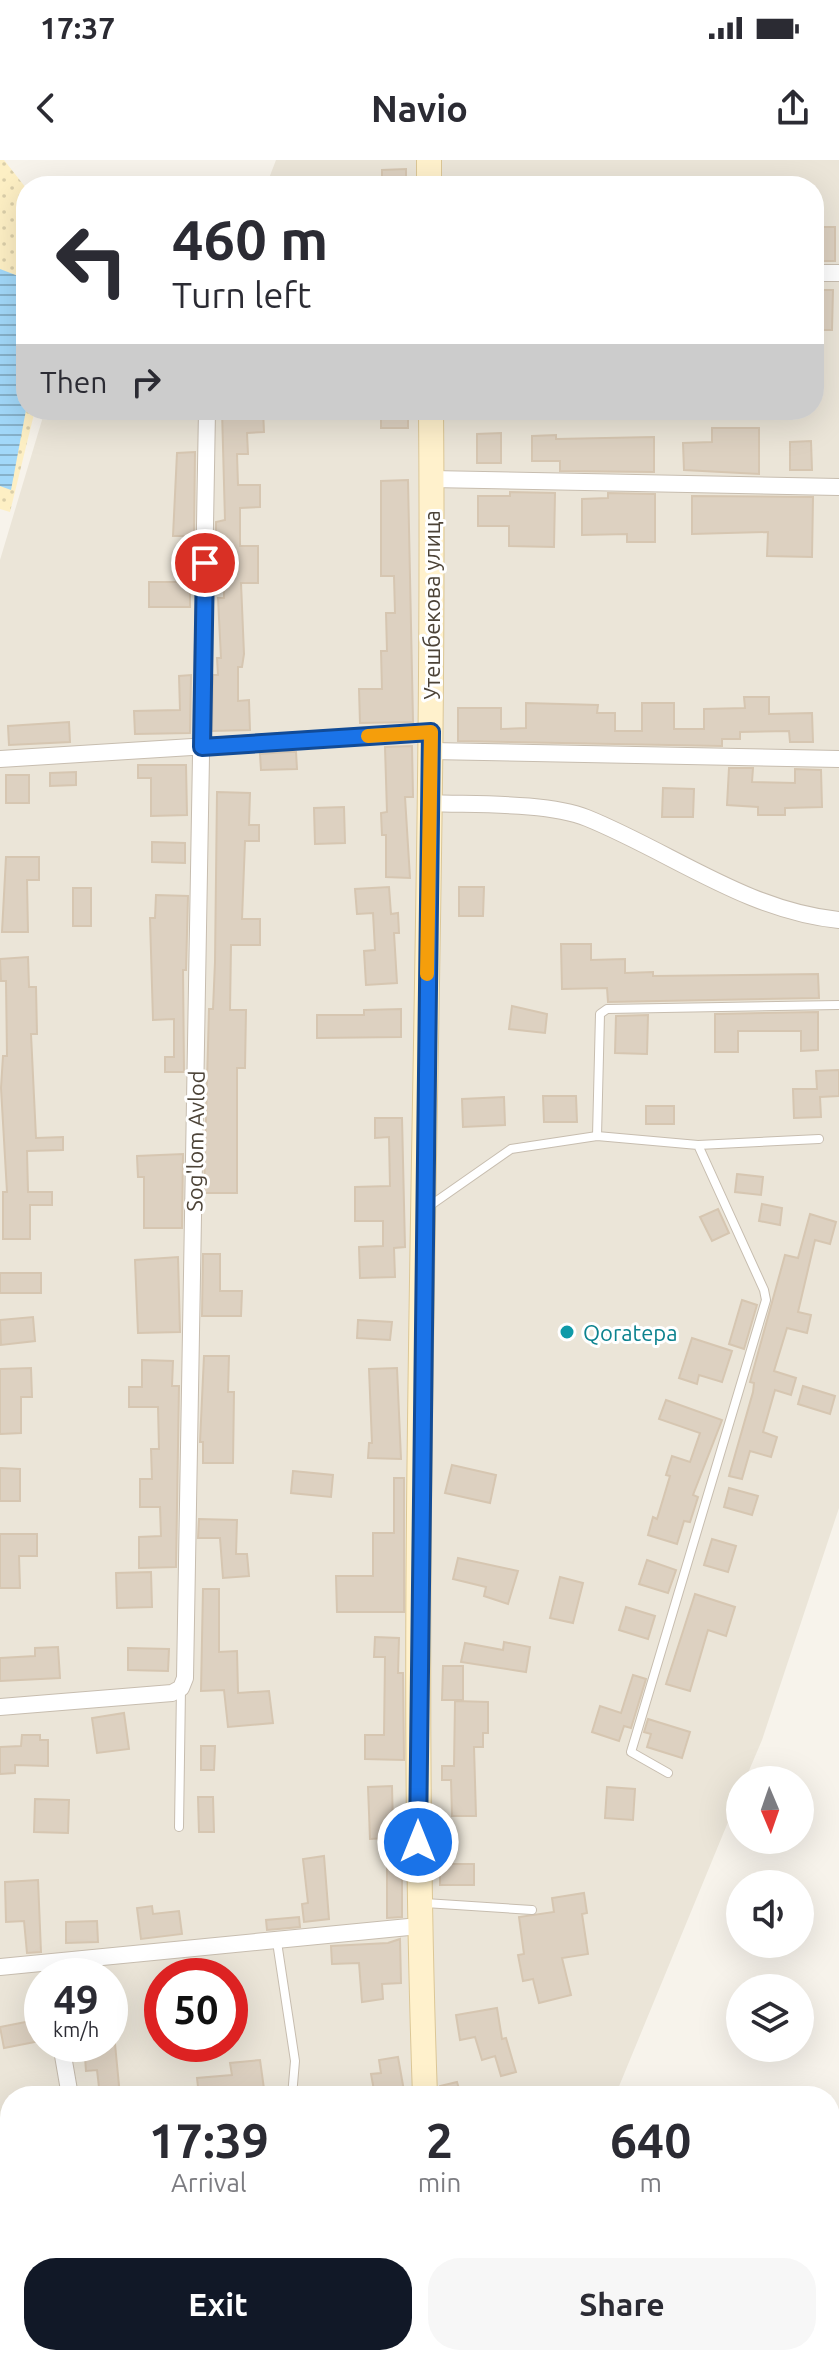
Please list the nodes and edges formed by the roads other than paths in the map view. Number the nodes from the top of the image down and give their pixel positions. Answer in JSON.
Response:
{"nodes":[{"id":1,"x":207,"y":420,"type":"edge"},
{"id":2,"x":431,"y":420,"type":"edge"},
{"id":3,"x":431,"y":479,"type":"junction"},
{"id":4,"x":839,"y":487,"type":"edge"},
{"id":5,"x":431,"y":741,"type":"junction"},
{"id":6,"x":202,"y":747,"type":"junction"},
{"id":7,"x":0,"y":759,"type":"edge"},
{"id":8,"x":839,"y":759,"type":"edge"},
{"id":9,"x":430,"y":803,"type":"junction"},
{"id":10,"x":839,"y":920,"type":"edge"},
{"id":11,"x":839,"y":927,"type":"edge"},
{"id":12,"x":839,"y":1005,"type":"edge"},
{"id":13,"x":597,"y":1136,"type":"junction"},
{"id":14,"x":819,"y":1139,"type":"dead end"},
{"id":15,"x":698,"y":1145,"type":"junction"},
{"id":16,"x":424,"y":1210,"type":"junction"},
{"id":17,"x":181,"y":1688,"type":"junction"},
{"id":18,"x":0,"y":1707,"type":"edge"},
{"id":19,"x":668,"y":1773,"type":"dead end"},
{"id":20,"x":179,"y":1827,"type":"dead end"},
{"id":21,"x":532,"y":1910,"type":"dead end"},
{"id":22,"x":419,"y":1914,"type":"junction"},
{"id":23,"x":277,"y":1942,"type":"junction"},
{"id":24,"x":128,"y":1961,"type":"edge"},
{"id":25,"x":0,"y":1967,"type":"edge"},
{"id":26,"x":24,"y":1969,"type":"edge"},
{"id":27,"x":64,"y":2062,"type":"edge"},
{"id":28,"x":68,"y":2086,"type":"edge"},
{"id":29,"x":293,"y":2086,"type":"edge"},
{"id":30,"x":425,"y":2086,"type":"edge"}],
"edges":[{"from":1,"to":6,"type":"street","name":"Sog'lom Avlod"},
{"from":2,"to":3,"type":"main road","name":"Утешбекова улица"},
{"from":3,"to":4,"type":"street"},
{"from":3,"to":5,"type":"main road","name":"Утешбекова улица"},
{"from":5,"to":6,"type":"street"},
{"from":5,"to":8,"type":"street"},
{"from":5,"to":9,"type":"main road","name":"Утешбекова улица"},
{"from":6,"to":7,"type":"street"},
{"from":6,"to":17,"type":"street","name":"Sog'lom Avlod"},
{"from":9,"to":10,"type":"street"},
{"from":9,"to":16,"type":"main road","name":"Утешбекова улица"},
{"from":10,"to":11,"type":"lane"},
{"from":12,"to":13,"type":"lane"},
{"from":13,"to":15,"type":"lane"},
{"from":13,"to":16,"type":"lane"},
{"from":14,"to":15,"type":"lane"},
{"from":15,"to":19,"type":"lane"},
{"from":16,"to":22,"type":"main road","name":"Утешбекова улица"},
{"from":17,"to":18,"type":"street"},
{"from":17,"to":20,"type":"lane"},
{"from":21,"to":22,"type":"lane"},
{"from":22,"to":23,"type":"street"},
{"from":22,"to":30,"type":"main road","name":"Утешбекова улица"},
{"from":23,"to":24,"type":"street"},
{"from":23,"to":29,"type":"lane"},
{"from":25,"to":26,"type":"street"},
{"from":27,"to":28,"type":"street"}]}
